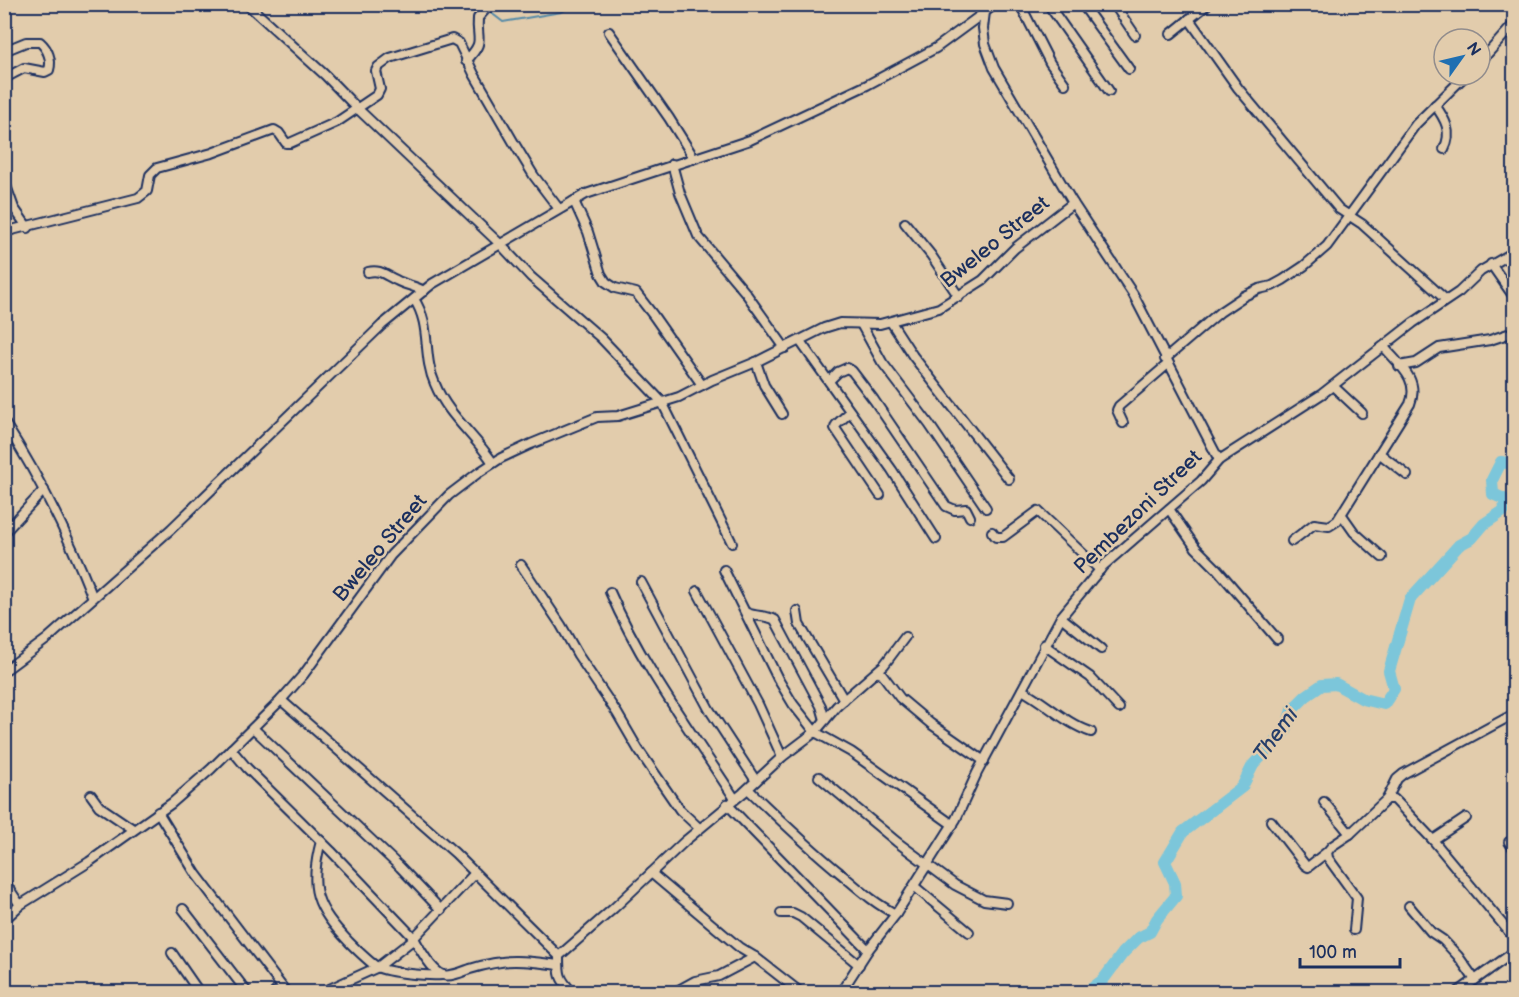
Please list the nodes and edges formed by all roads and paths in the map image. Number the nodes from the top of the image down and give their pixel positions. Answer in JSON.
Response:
{"nodes":[{"id":1,"x":247,"y":4,"type":"edge"},
{"id":2,"x":490,"y":4,"type":"edge"},
{"id":3,"x":995,"y":4,"type":"edge"},
{"id":4,"x":1020,"y":4,"type":"edge"},
{"id":5,"x":1048,"y":4,"type":"edge"},
{"id":6,"x":1082,"y":4,"type":"edge"},
{"id":7,"x":1113,"y":4,"type":"edge"},
{"id":8,"x":1208,"y":4,"type":"edge"},
{"id":9,"x":985,"y":12,"type":"junction"},
{"id":10,"x":1189,"y":19,"type":"junction"},
{"id":11,"x":1515,"y":24,"type":"edge"},
{"id":12,"x":609,"y":32,"type":"dead end"},
{"id":13,"x":1171,"y":34,"type":"dead end"},
{"id":14,"x":1135,"y":35,"type":"dead end"},
{"id":15,"x":1492,"y":49,"type":"edge"},
{"id":16,"x":4,"y":51,"type":"edge"},
{"id":17,"x":466,"y":61,"type":"junction"},
{"id":18,"x":1129,"y":69,"type":"dead end"},
{"id":19,"x":5,"y":78,"type":"edge"},
{"id":20,"x":1065,"y":84,"type":"dead end"},
{"id":21,"x":1454,"y":87,"type":"edge"},
{"id":22,"x":1109,"y":91,"type":"dead end"},
{"id":23,"x":1435,"y":105,"type":"junction"},
{"id":24,"x":358,"y":110,"type":"junction"},
{"id":25,"x":1444,"y":149,"type":"dead end"},
{"id":26,"x":693,"y":158,"type":"junction"},
{"id":27,"x":672,"y":164,"type":"junction"},
{"id":28,"x":4,"y":180,"type":"edge"},
{"id":29,"x":574,"y":201,"type":"junction"},
{"id":30,"x":1073,"y":203,"type":"junction"},
{"id":31,"x":559,"y":209,"type":"junction"},
{"id":32,"x":1350,"y":216,"type":"junction"},
{"id":33,"x":905,"y":223,"type":"dead end"},
{"id":34,"x":28,"y":228,"type":"junction"},
{"id":35,"x":4,"y":232,"type":"edge"},
{"id":36,"x":500,"y":244,"type":"junction"},
{"id":37,"x":1515,"y":252,"type":"edge"},
{"id":38,"x":1491,"y":264,"type":"junction"},
{"id":39,"x":368,"y":272,"type":"dead end"},
{"id":40,"x":424,"y":291,"type":"junction"},
{"id":41,"x":959,"y":297,"type":"junction"},
{"id":42,"x":1515,"y":297,"type":"edge"},
{"id":43,"x":414,"y":299,"type":"junction"},
{"id":44,"x":1446,"y":300,"type":"junction"},
{"id":45,"x":891,"y":322,"type":"junction"},
{"id":46,"x":861,"y":324,"type":"junction"},
{"id":47,"x":1515,"y":332,"type":"edge"},
{"id":48,"x":800,"y":341,"type":"junction"},
{"id":49,"x":1384,"y":347,"type":"junction"},
{"id":50,"x":785,"y":348,"type":"junction"},
{"id":51,"x":756,"y":362,"type":"junction"},
{"id":52,"x":1166,"y":362,"type":"junction"},
{"id":53,"x":1399,"y":366,"type":"junction"},
{"id":54,"x":829,"y":381,"type":"junction"},
{"id":55,"x":702,"y":385,"type":"junction"},
{"id":56,"x":1333,"y":386,"type":"junction"},
{"id":57,"x":662,"y":402,"type":"junction"},
{"id":58,"x":850,"y":412,"type":"junction"},
{"id":59,"x":1362,"y":413,"type":"dead end"},
{"id":60,"x":782,"y":414,"type":"dead end"},
{"id":61,"x":4,"y":422,"type":"edge"},
{"id":62,"x":1123,"y":423,"type":"dead end"},
{"id":63,"x":1379,"y":453,"type":"junction"},
{"id":64,"x":1219,"y":460,"type":"junction"},
{"id":65,"x":493,"y":463,"type":"junction"},
{"id":66,"x":1407,"y":475,"type":"dead end"},
{"id":67,"x":1009,"y":479,"type":"dead end"},
{"id":68,"x":44,"y":490,"type":"junction"},
{"id":69,"x":880,"y":495,"type":"dead end"},
{"id":70,"x":986,"y":508,"type":"dead end"},
{"id":71,"x":1169,"y":509,"type":"junction"},
{"id":72,"x":1342,"y":515,"type":"junction"},
{"id":73,"x":970,"y":517,"type":"dead end"},
{"id":74,"x":992,"y":532,"type":"dead end"},
{"id":75,"x":4,"y":533,"type":"edge"},
{"id":76,"x":936,"y":539,"type":"dead end"},
{"id":77,"x":1292,"y":541,"type":"dead end"},
{"id":78,"x":732,"y":543,"type":"dead end"},
{"id":79,"x":1382,"y":557,"type":"dead end"},
{"id":80,"x":521,"y":565,"type":"dead end"},
{"id":81,"x":724,"y":570,"type":"dead end"},
{"id":82,"x":1100,"y":570,"type":"junction"},
{"id":83,"x":641,"y":582,"type":"dead end"},
{"id":84,"x":697,"y":591,"type":"dead end"},
{"id":85,"x":610,"y":592,"type":"dead end"},
{"id":86,"x":93,"y":598,"type":"junction"},
{"id":87,"x":797,"y":611,"type":"dead end"},
{"id":88,"x":747,"y":614,"type":"junction"},
{"id":89,"x":1061,"y":617,"type":"junction"},
{"id":90,"x":905,"y":637,"type":"dead end"},
{"id":91,"x":1277,"y":639,"type":"dead end"},
{"id":92,"x":1044,"y":645,"type":"junction"},
{"id":93,"x":1101,"y":649,"type":"dead end"},
{"id":94,"x":879,"y":670,"type":"junction"},
{"id":95,"x":4,"y":671,"type":"edge"},
{"id":96,"x":1022,"y":690,"type":"junction"},
{"id":97,"x":281,"y":700,"type":"junction"},
{"id":98,"x":844,"y":700,"type":"junction"},
{"id":99,"x":1119,"y":708,"type":"dead end"},
{"id":100,"x":1515,"y":714,"type":"edge"},
{"id":101,"x":825,"y":720,"type":"junction"},
{"id":102,"x":253,"y":728,"type":"junction"},
{"id":103,"x":815,"y":732,"type":"junction"},
{"id":104,"x":1091,"y":732,"type":"dead end"},
{"id":105,"x":231,"y":749,"type":"junction"},
{"id":106,"x":782,"y":757,"type":"junction"},
{"id":107,"x":984,"y":761,"type":"junction"},
{"id":108,"x":819,"y":777,"type":"dead end"},
{"id":109,"x":756,"y":781,"type":"junction"},
{"id":110,"x":748,"y":789,"type":"junction"},
{"id":111,"x":91,"y":795,"type":"dead end"},
{"id":112,"x":735,"y":799,"type":"junction"},
{"id":113,"x":1387,"y":799,"type":"junction"},
{"id":114,"x":1324,"y":802,"type":"dead end"},
{"id":115,"x":727,"y":804,"type":"junction"},
{"id":116,"x":158,"y":812,"type":"junction"},
{"id":117,"x":1466,"y":818,"type":"dead end"},
{"id":118,"x":1271,"y":821,"type":"dead end"},
{"id":119,"x":952,"y":825,"type":"junction"},
{"id":120,"x":699,"y":828,"type":"junction"},
{"id":121,"x":133,"y":830,"type":"junction"},
{"id":122,"x":1350,"y":834,"type":"junction"},
{"id":123,"x":1432,"y":840,"type":"junction"},
{"id":124,"x":321,"y":841,"type":"junction"},
{"id":125,"x":1327,"y":852,"type":"junction"},
{"id":126,"x":927,"y":866,"type":"junction"},
{"id":127,"x":475,"y":873,"type":"junction"},
{"id":128,"x":651,"y":873,"type":"junction"},
{"id":129,"x":4,"y":881,"type":"edge"},
{"id":130,"x":914,"y":886,"type":"junction"},
{"id":131,"x":1007,"y":903,"type":"dead end"},
{"id":132,"x":20,"y":905,"type":"junction"},
{"id":133,"x":1408,"y":906,"type":"dead end"},
{"id":134,"x":183,"y":909,"type":"dead end"},
{"id":135,"x":441,"y":910,"type":"junction"},
{"id":136,"x":781,"y":913,"type":"dead end"},
{"id":137,"x":896,"y":914,"type":"junction"},
{"id":138,"x":4,"y":920,"type":"edge"},
{"id":139,"x":1354,"y":930,"type":"dead end"},
{"id":140,"x":969,"y":932,"type":"dead end"},
{"id":141,"x":414,"y":938,"type":"junction"},
{"id":142,"x":1515,"y":938,"type":"edge"},
{"id":143,"x":868,"y":950,"type":"junction"},
{"id":144,"x":1515,"y":952,"type":"edge"},
{"id":145,"x":172,"y":953,"type":"dead end"},
{"id":146,"x":755,"y":957,"type":"junction"},
{"id":147,"x":559,"y":960,"type":"junction"},
{"id":148,"x":859,"y":965,"type":"junction"},
{"id":149,"x":378,"y":968,"type":"junction"},
{"id":150,"x":443,"y":975,"type":"junction"},
{"id":151,"x":1475,"y":980,"type":"junction"},
{"id":152,"x":343,"y":989,"type":"edge"},
{"id":153,"x":285,"y":992,"type":"edge"},
{"id":154,"x":199,"y":993,"type":"edge"},
{"id":155,"x":247,"y":993,"type":"edge"},
{"id":156,"x":275,"y":993,"type":"edge"},
{"id":157,"x":323,"y":993,"type":"edge"},
{"id":158,"x":572,"y":993,"type":"edge"},
{"id":159,"x":675,"y":993,"type":"edge"},
{"id":160,"x":800,"y":993,"type":"edge"},
{"id":161,"x":841,"y":993,"type":"edge"},
{"id":162,"x":1458,"y":993,"type":"edge"}],
"edges":[{"from":1,"to":24,"type":"street"},
{"from":2,"to":17,"type":"street"},
{"from":3,"to":9,"type":"street"},
{"from":4,"to":20,"type":"street"},
{"from":5,"to":22,"type":"street"},
{"from":6,"to":18,"type":"street"},
{"from":7,"to":14,"type":"street"},
{"from":8,"to":10,"type":"street"},
{"from":9,"to":26,"type":"street"},
{"from":9,"to":30,"type":"street"},
{"from":10,"to":13,"type":"street"},
{"from":10,"to":32,"type":"street"},
{"from":11,"to":15,"type":"street"},
{"from":12,"to":26,"type":"street"},
{"from":16,"to":19,"type":"street"},
{"from":17,"to":24,"type":"street"},
{"from":17,"to":31,"type":"street"},
{"from":21,"to":23,"type":"street"},
{"from":23,"to":25,"type":"street"},
{"from":23,"to":32,"type":"street"},
{"from":24,"to":34,"type":"street"},
{"from":24,"to":36,"type":"street"},
{"from":26,"to":27,"type":"street"},
{"from":27,"to":29,"type":"street"},
{"from":27,"to":50,"type":"street"},
{"from":28,"to":34,"type":"street"},
{"from":29,"to":31,"type":"street"},
{"from":29,"to":55,"type":"street"},
{"from":30,"to":41,"type":"street","name":"Bweleo Street"},
{"from":30,"to":52,"type":"street"},
{"from":31,"to":36,"type":"street"},
{"from":32,"to":44,"type":"street"},
{"from":32,"to":52,"type":"street"},
{"from":33,"to":41,"type":"street"},
{"from":34,"to":35,"type":"street"},
{"from":36,"to":40,"type":"street"},
{"from":36,"to":57,"type":"street"},
{"from":37,"to":38,"type":"street","name":"Pembezoni Street"},
{"from":38,"to":42,"type":"street"},
{"from":38,"to":44,"type":"street","name":"Pembezoni Street"},
{"from":39,"to":40,"type":"street"},
{"from":40,"to":43,"type":"street"},
{"from":41,"to":45,"type":"street","name":"Bweleo Street"},
{"from":43,"to":65,"type":"street"},
{"from":43,"to":86,"type":"street"},
{"from":44,"to":49,"type":"street","name":"Pembezoni Street"},
{"from":45,"to":46,"type":"street","name":"Bweleo Street"},
{"from":45,"to":67,"type":"street"},
{"from":46,"to":48,"type":"street","name":"Bweleo Street"},
{"from":46,"to":70,"type":"street"},
{"from":47,"to":53,"type":"street"},
{"from":48,"to":50,"type":"street","name":"Bweleo Street"},
{"from":48,"to":54,"type":"street"},
{"from":49,"to":53,"type":"street"},
{"from":49,"to":56,"type":"street","name":"Pembezoni Street"},
{"from":50,"to":51,"type":"street","name":"Bweleo Street"},
{"from":51,"to":55,"type":"street","name":"Bweleo Street"},
{"from":51,"to":60,"type":"street"},
{"from":52,"to":62,"type":"street"},
{"from":52,"to":64,"type":"street"},
{"from":53,"to":63,"type":"street"},
{"from":54,"to":58,"type":"street"},
{"from":54,"to":73,"type":"street"},
{"from":55,"to":57,"type":"street","name":"Bweleo Street"},
{"from":56,"to":59,"type":"street"},
{"from":56,"to":64,"type":"street","name":"Pembezoni Street"},
{"from":57,"to":65,"type":"street","name":"Bweleo Street"},
{"from":57,"to":78,"type":"street"},
{"from":58,"to":69,"type":"street"},
{"from":58,"to":76,"type":"street"},
{"from":61,"to":68,"type":"street"},
{"from":63,"to":66,"type":"street"},
{"from":63,"to":72,"type":"street"},
{"from":64,"to":71,"type":"street","name":"Pembezoni Street"},
{"from":65,"to":97,"type":"street","name":"Bweleo Street"},
{"from":68,"to":75,"type":"street"},
{"from":68,"to":86,"type":"street"},
{"from":71,"to":82,"type":"street","name":"Pembezoni Street"},
{"from":71,"to":91,"type":"street"},
{"from":72,"to":77,"type":"street"},
{"from":72,"to":79,"type":"street"},
{"from":74,"to":82,"type":"street"},
{"from":80,"to":120,"type":"street"},
{"from":81,"to":88,"type":"street"},
{"from":82,"to":89,"type":"street","name":"Pembezoni Street"},
{"from":83,"to":109,"type":"street"},
{"from":84,"to":106,"type":"street"},
{"from":85,"to":112,"type":"street"},
{"from":86,"to":95,"type":"street"},
{"from":87,"to":98,"type":"street"},
{"from":88,"to":101,"type":"street"},
{"from":88,"to":103,"type":"street"},
{"from":89,"to":92,"type":"street","name":"Pembezoni Street"},
{"from":89,"to":93,"type":"street"},
{"from":90,"to":94,"type":"street"},
{"from":92,"to":96,"type":"street","name":"Pembezoni Street"},
{"from":92,"to":99,"type":"street"},
{"from":94,"to":98,"type":"street"},
{"from":94,"to":107,"type":"street"},
{"from":96,"to":104,"type":"street"},
{"from":96,"to":107,"type":"street","name":"Pembezoni Street"},
{"from":97,"to":102,"type":"street","name":"Bweleo Street"},
{"from":97,"to":127,"type":"street"},
{"from":98,"to":101,"type":"street"},
{"from":100,"to":113,"type":"street"},
{"from":101,"to":103,"type":"street"},
{"from":102,"to":105,"type":"street","name":"Bweleo Street"},
{"from":102,"to":135,"type":"street"},
{"from":103,"to":106,"type":"street"},
{"from":103,"to":119,"type":"street"},
{"from":105,"to":116,"type":"street","name":"Bweleo Street"},
{"from":105,"to":124,"type":"street"},
{"from":106,"to":109,"type":"street"},
{"from":107,"to":119,"type":"street","name":"Pembezoni Street"},
{"from":108,"to":126,"type":"street"},
{"from":109,"to":110,"type":"street"},
{"from":110,"to":112,"type":"street"},
{"from":110,"to":137,"type":"street"},
{"from":111,"to":121,"type":"street"},
{"from":112,"to":115,"type":"street"},
{"from":113,"to":122,"type":"street"},
{"from":113,"to":123,"type":"street"},
{"from":114,"to":122,"type":"street"},
{"from":115,"to":120,"type":"street"},
{"from":115,"to":143,"type":"street"},
{"from":116,"to":121,"type":"street","name":"Bweleo Street"},
{"from":116,"to":153,"type":"street"},
{"from":117,"to":123,"type":"street"},
{"from":118,"to":125,"type":"street"},
{"from":119,"to":126,"type":"street","name":"Pembezoni Street"},
{"from":120,"to":128,"type":"street"},
{"from":121,"to":132,"type":"street","name":"Bweleo Street"},
{"from":122,"to":125,"type":"street"},
{"from":123,"to":142,"type":"street"},
{"from":124,"to":141,"type":"street"},
{"from":124,"to":149,"type":"street"},
{"from":125,"to":139,"type":"street"},
{"from":126,"to":130,"type":"street","name":"Pembezoni Street"},
{"from":126,"to":131,"type":"street"},
{"from":127,"to":135,"type":"street"},
{"from":127,"to":147,"type":"street"},
{"from":128,"to":146,"type":"street"},
{"from":128,"to":147,"type":"street"},
{"from":129,"to":132,"type":"street"},
{"from":130,"to":137,"type":"street","name":"Pembezoni Street"},
{"from":130,"to":140,"type":"street"},
{"from":132,"to":138,"type":"street","name":"Bweleo Street"},
{"from":133,"to":151,"type":"street"},
{"from":134,"to":155,"type":"street"},
{"from":135,"to":141,"type":"street"},
{"from":136,"to":148,"type":"street"},
{"from":137,"to":143,"type":"street","name":"Pembezoni Street"},
{"from":141,"to":149,"type":"street"},
{"from":141,"to":150,"type":"street"},
{"from":143,"to":148,"type":"street","name":"Pembezoni Street"},
{"from":144,"to":151,"type":"street"},
{"from":145,"to":154,"type":"street"},
{"from":146,"to":159,"type":"street"},
{"from":146,"to":160,"type":"street"},
{"from":147,"to":150,"type":"street"},
{"from":147,"to":158,"type":"street"},
{"from":148,"to":161,"type":"street","name":"Pembezoni Street"},
{"from":149,"to":150,"type":"street"},
{"from":149,"to":152,"type":"street"},
{"from":151,"to":162,"type":"street"},
{"from":152,"to":157,"type":"street"},
{"from":153,"to":156,"type":"street"}]}
